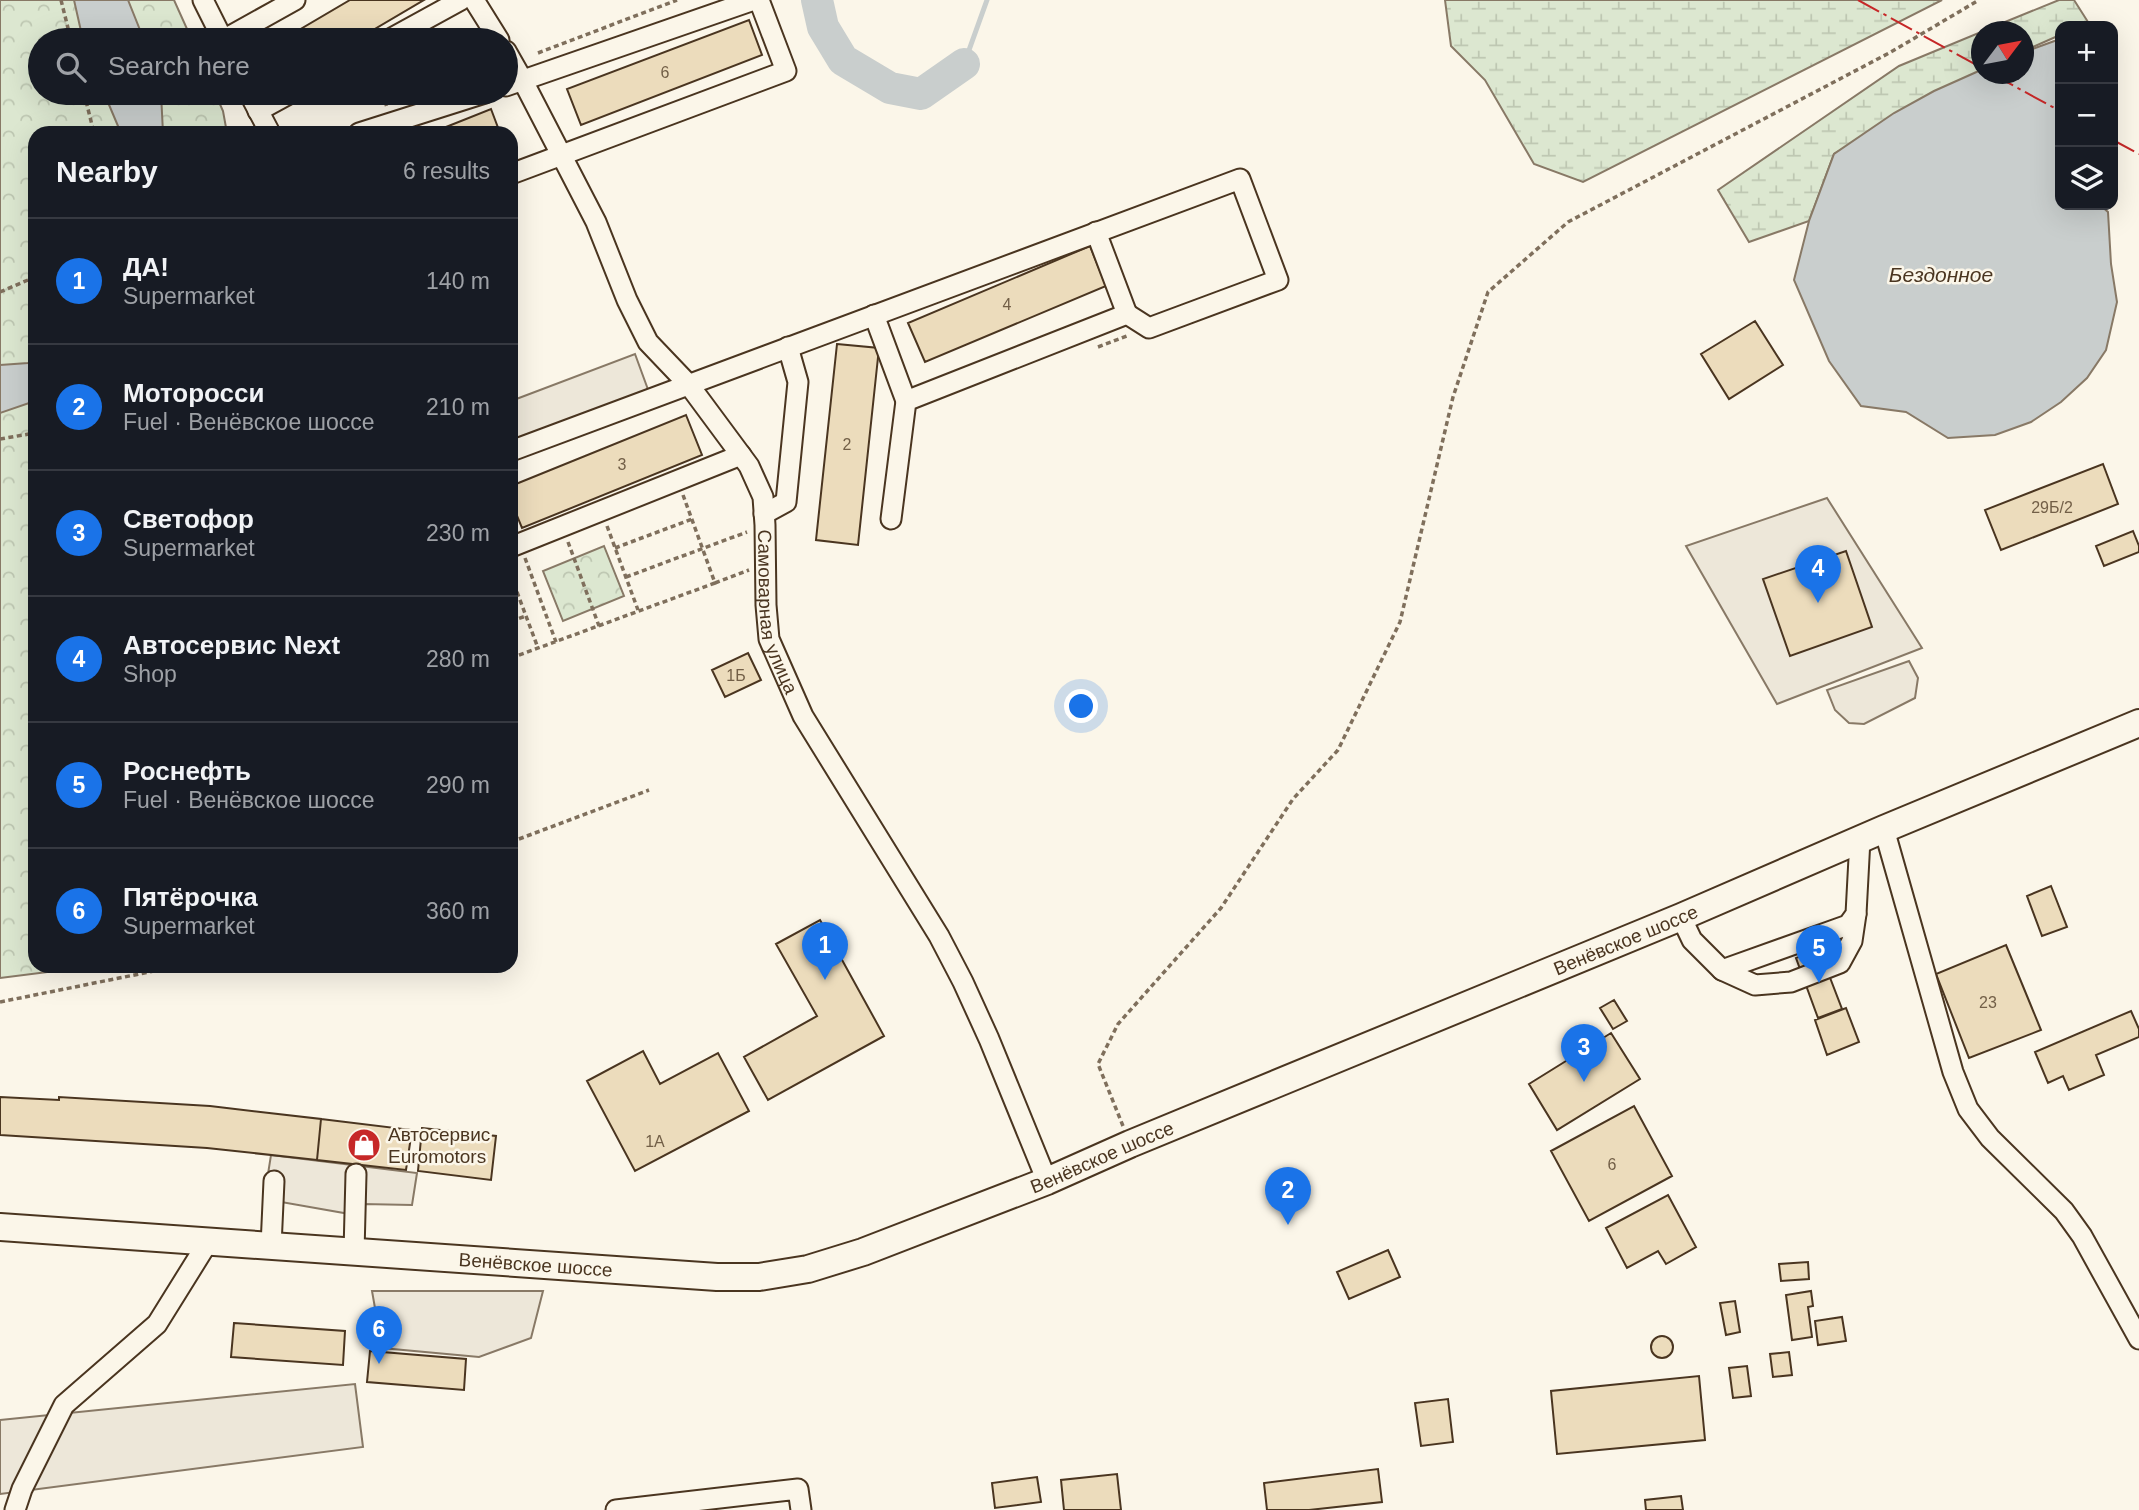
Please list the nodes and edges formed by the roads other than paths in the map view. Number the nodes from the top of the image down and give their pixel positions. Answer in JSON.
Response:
{"nodes":[{"id":1,"x":203,"y":0,"type":"edge"},
{"id":2,"x":295,"y":0,"type":"edge"},
{"id":3,"x":461,"y":0,"type":"edge"},
{"id":4,"x":474,"y":0,"type":"edge"},
{"id":5,"x":754,"y":0,"type":"edge"},
{"id":6,"x":759,"y":0,"type":"edge"},
{"id":7,"x":217,"y":28,"type":"edge"},
{"id":8,"x":245,"y":28,"type":"edge"},
{"id":9,"x":410,"y":28,"type":"edge"},
{"id":10,"x":492,"y":28,"type":"edge"},
{"id":11,"x":518,"y":82,"type":"edge"},
{"id":12,"x":518,"y":89,"type":"edge"},
{"id":13,"x":255,"y":105,"type":"edge"},
{"id":14,"x":269,"y":105,"type":"edge"},
{"id":15,"x":447,"y":105,"type":"edge"},
{"id":16,"x":258,"y":111,"type":"junction"},
{"id":17,"x":266,"y":126,"type":"edge"},
{"id":18,"x":381,"y":126,"type":"edge"},
{"id":19,"x":562,"y":157,"type":"junction"},
{"id":20,"x":518,"y":172,"type":"edge"},
{"id":21,"x":1096,"y":232,"type":"junction"},
{"id":22,"x":1127,"y":314,"type":"junction"},
{"id":23,"x":874,"y":315,"type":"junction"},
{"id":24,"x":788,"y":347,"type":"junction"},
{"id":25,"x":689,"y":385,"type":"junction"},
{"id":26,"x":906,"y":401,"type":"junction"},
{"id":27,"x":518,"y":448,"type":"edge"},
{"id":28,"x":741,"y":455,"type":"junction"},
{"id":29,"x":891,"y":519,"type":"dead end"},
{"id":30,"x":765,"y":520,"type":"junction"},
{"id":31,"x":518,"y":544,"type":"edge"},
{"id":32,"x":2139,"y":723,"type":"edge"},
{"id":33,"x":1872,"y":834,"type":"junction"},
{"id":34,"x":1856,"y":914,"type":"junction"},
{"id":35,"x":1681,"y":917,"type":"junction"},
{"id":36,"x":1722,"y":970,"type":"junction"},
{"id":37,"x":356,"y":1174,"type":"dead end"},
{"id":38,"x":274,"y":1181,"type":"dead end"},
{"id":39,"x":1047,"y":1181,"type":"junction"},
{"id":40,"x":0,"y":1227,"type":"edge"},
{"id":41,"x":208,"y":1242,"type":"junction"},
{"id":42,"x":271,"y":1245,"type":"junction"},
{"id":43,"x":354,"y":1252,"type":"junction"},
{"id":44,"x":2139,"y":1339,"type":"edge"},
{"id":45,"x":15,"y":1510,"type":"edge"},
{"id":46,"x":616,"y":1510,"type":"edge"},
{"id":47,"x":801,"y":1510,"type":"edge"}],
"edges":[{"from":1,"to":7,"type":"street"},
{"from":2,"to":8,"type":"street"},
{"from":3,"to":9,"type":"street"},
{"from":4,"to":10,"type":"street"},
{"from":5,"to":11,"type":"street"},
{"from":6,"to":19,"type":"street"},
{"from":12,"to":19,"type":"street","name":"Самоварная улица"},
{"from":13,"to":16,"type":"street"},
{"from":14,"to":16,"type":"street"},
{"from":15,"to":18,"type":"street"},
{"from":16,"to":17,"type":"street"},
{"from":19,"to":20,"type":"street"},
{"from":19,"to":25,"type":"street","name":"Самоварная улица"},
{"from":21,"to":22,"type":"street"},
{"from":21,"to":22,"type":"street"},
{"from":21,"to":23,"type":"street"},
{"from":22,"to":26,"type":"street"},
{"from":23,"to":24,"type":"street"},
{"from":23,"to":26,"type":"street"},
{"from":24,"to":25,"type":"street"},
{"from":24,"to":30,"type":"street"},
{"from":25,"to":27,"type":"street"},
{"from":25,"to":28,"type":"street","name":"Самоварная улица"},
{"from":26,"to":29,"type":"street"},
{"from":28,"to":30,"type":"street","name":"Самоварная улица"},
{"from":28,"to":31,"type":"street"},
{"from":30,"to":39,"type":"street","name":"Самоварная улица"},
{"from":32,"to":33,"type":"main road","name":"Венёвское шоссе"},
{"from":33,"to":34,"type":"street"},
{"from":33,"to":35,"type":"main road","name":"Венёвское шоссе"},
{"from":33,"to":44,"type":"street"},
{"from":34,"to":36,"type":"street"},
{"from":34,"to":36,"type":"street"},
{"from":35,"to":36,"type":"street"},
{"from":35,"to":39,"type":"main road","name":"Венёвское шоссе"},
{"from":37,"to":43,"type":"street"},
{"from":38,"to":42,"type":"street"},
{"from":39,"to":43,"type":"main road","name":"Венёвское шоссе"},
{"from":40,"to":41,"type":"main road","name":"Венёвское шоссе"},
{"from":41,"to":42,"type":"main road","name":"Венёвское шоссе"},
{"from":41,"to":45,"type":"street"},
{"from":42,"to":43,"type":"main road","name":"Венёвское шоссе"},
{"from":46,"to":47,"type":"street"}]}
